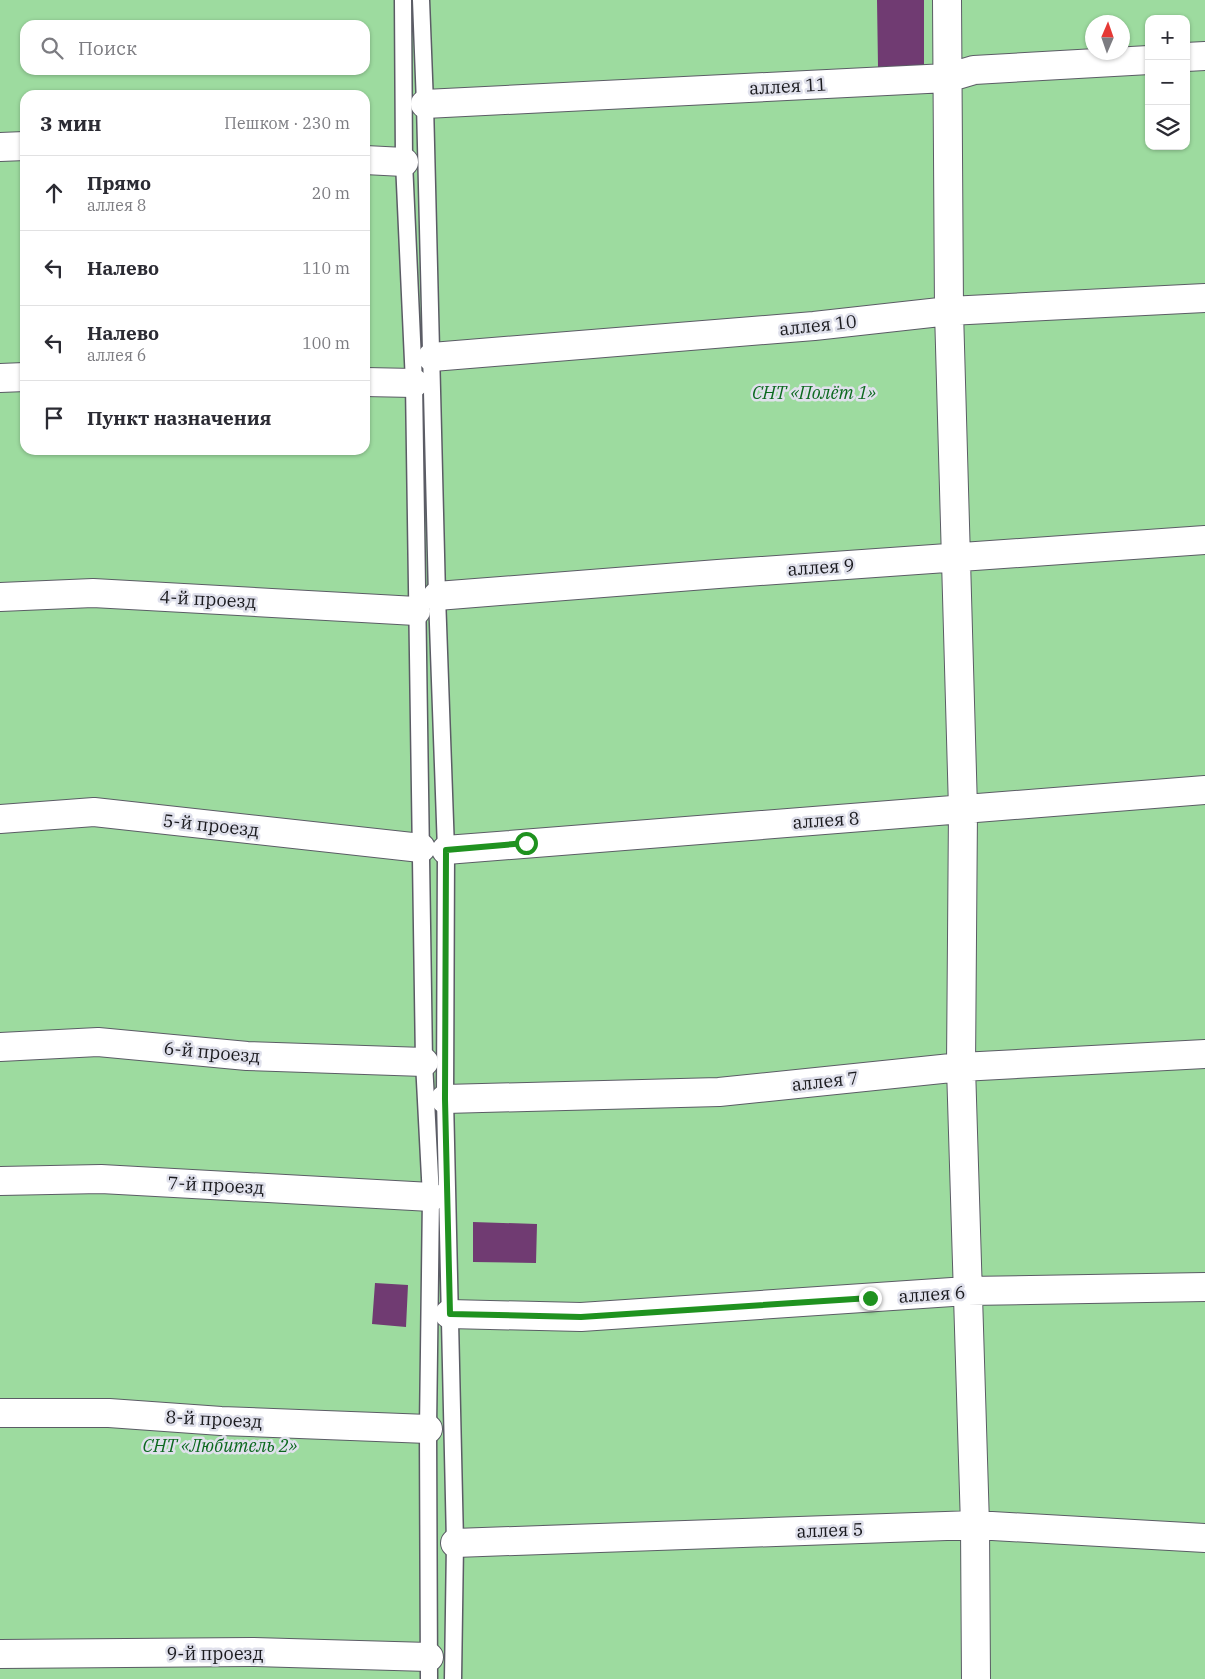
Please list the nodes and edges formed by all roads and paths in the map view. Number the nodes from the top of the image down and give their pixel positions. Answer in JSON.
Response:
{"nodes":[{"id":1,"x":403,"y":0,"type":"edge"},
{"id":2,"x":421,"y":0,"type":"edge"},
{"id":3,"x":947,"y":0,"type":"edge"},
{"id":4,"x":1205,"y":56,"type":"edge"},
{"id":5,"x":1190,"y":57,"type":"edge"},
{"id":6,"x":1145,"y":60,"type":"edge"},
{"id":7,"x":948,"y":78,"type":"junction"},
{"id":8,"x":425,"y":104,"type":"junction"},
{"id":9,"x":20,"y":146,"type":"edge"},
{"id":10,"x":0,"y":147,"type":"edge"},
{"id":11,"x":370,"y":160,"type":"edge"},
{"id":12,"x":404,"y":162,"type":"junction"},
{"id":13,"x":1205,"y":298,"type":"edge"},
{"id":14,"x":949,"y":311,"type":"junction"},
{"id":15,"x":432,"y":357,"type":"junction"},
{"id":16,"x":20,"y":377,"type":"edge"},
{"id":17,"x":0,"y":378,"type":"edge"},
{"id":18,"x":370,"y":382,"type":"edge"},
{"id":19,"x":414,"y":383,"type":"junction"},
{"id":20,"x":1205,"y":540,"type":"edge"},
{"id":21,"x":956,"y":557,"type":"junction"},
{"id":22,"x":0,"y":598,"type":"edge"},
{"id":23,"x":427,"y":604,"type":"junction"},
{"id":24,"x":1205,"y":790,"type":"edge"},
{"id":25,"x":963,"y":809,"type":"junction"},
{"id":26,"x":0,"y":819,"type":"edge"},
{"id":27,"x":434,"y":849,"type":"junction"},
{"id":28,"x":0,"y":1047,"type":"edge"},
{"id":29,"x":1205,"y":1054,"type":"edge"},
{"id":30,"x":424,"y":1062,"type":"junction"},
{"id":31,"x":961,"y":1067,"type":"junction"},
{"id":32,"x":445,"y":1099,"type":"junction"},
{"id":33,"x":0,"y":1181,"type":"edge"},
{"id":34,"x":431,"y":1197,"type":"junction"},
{"id":35,"x":1205,"y":1287,"type":"edge"},
{"id":36,"x":967,"y":1291,"type":"junction"},
{"id":37,"x":450,"y":1314,"type":"junction"},
{"id":38,"x":0,"y":1413,"type":"edge"},
{"id":39,"x":428,"y":1429,"type":"junction"},
{"id":40,"x":975,"y":1525,"type":"junction"},
{"id":41,"x":1205,"y":1538,"type":"edge"},
{"id":42,"x":455,"y":1543,"type":"junction"},
{"id":43,"x":0,"y":1654,"type":"edge"},
{"id":44,"x":429,"y":1668,"type":"edge"},
{"id":45,"x":453,"y":1679,"type":"edge"},
{"id":46,"x":976,"y":1679,"type":"edge"}],
"edges":[{"from":1,"to":12,"type":"lane"},
{"from":2,"to":8,"type":"lane"},
{"from":3,"to":7,"type":"street"},
{"from":4,"to":5,"type":"street"},
{"from":6,"to":7,"type":"street","name":"аллея 11"},
{"from":7,"to":8,"type":"street","name":"аллея 11"},
{"from":7,"to":14,"type":"street"},
{"from":8,"to":15,"type":"lane"},
{"from":9,"to":10,"type":"street"},
{"from":11,"to":12,"type":"street"},
{"from":12,"to":19,"type":"lane"},
{"from":13,"to":14,"type":"street","name":"аллея 10"},
{"from":14,"to":15,"type":"street","name":"аллея 10"},
{"from":14,"to":21,"type":"street"},
{"from":15,"to":23,"type":"lane"},
{"from":16,"to":17,"type":"street"},
{"from":18,"to":19,"type":"street"},
{"from":19,"to":23,"type":"lane"},
{"from":20,"to":21,"type":"street","name":"аллея 9"},
{"from":21,"to":23,"type":"street","name":"аллея 9"},
{"from":21,"to":25,"type":"street"},
{"from":22,"to":23,"type":"street","name":"4-й проезд"},
{"from":23,"to":27,"type":"lane"},
{"from":23,"to":27,"type":"lane"},
{"from":24,"to":25,"type":"street","name":"аллея 8"},
{"from":25,"to":27,"type":"street","name":"аллея 8"},
{"from":25,"to":31,"type":"street"},
{"from":26,"to":27,"type":"street","name":"5-й проезд"},
{"from":27,"to":30,"type":"lane"},
{"from":27,"to":32,"type":"lane"},
{"from":28,"to":30,"type":"street","name":"6-й проезд"},
{"from":29,"to":31,"type":"street","name":"аллея 7"},
{"from":30,"to":34,"type":"lane"},
{"from":31,"to":32,"type":"street","name":"аллея 7"},
{"from":31,"to":36,"type":"street"},
{"from":32,"to":37,"type":"lane"},
{"from":33,"to":34,"type":"street","name":"7-й проезд"},
{"from":34,"to":39,"type":"lane"},
{"from":35,"to":36,"type":"street","name":"аллея 6"},
{"from":36,"to":37,"type":"street","name":"аллея 6"},
{"from":36,"to":40,"type":"street"},
{"from":37,"to":42,"type":"lane"},
{"from":38,"to":39,"type":"street","name":"8-й проезд"},
{"from":39,"to":44,"type":"lane"},
{"from":40,"to":41,"type":"street","name":"аллея 5"},
{"from":40,"to":42,"type":"street","name":"аллея 5"},
{"from":40,"to":46,"type":"street"},
{"from":42,"to":45,"type":"lane"},
{"from":43,"to":44,"type":"street","name":"9-й проезд"}]}
